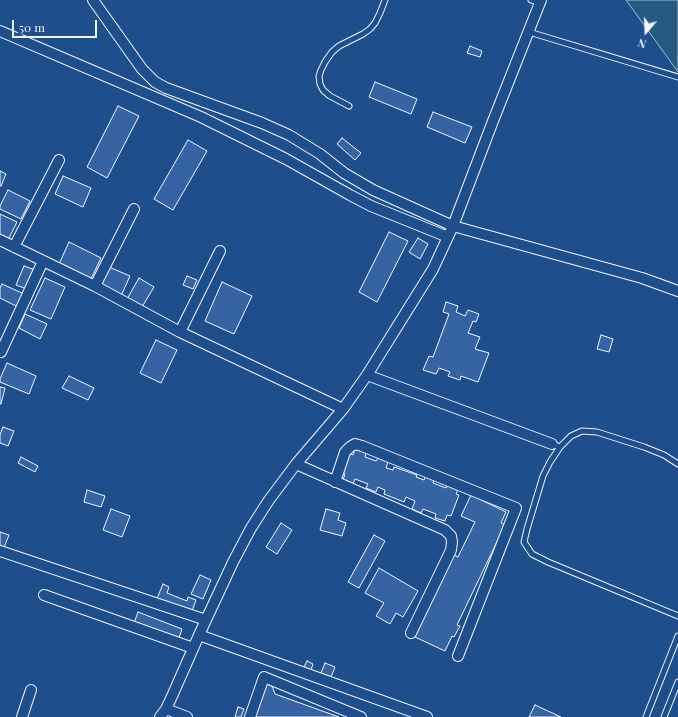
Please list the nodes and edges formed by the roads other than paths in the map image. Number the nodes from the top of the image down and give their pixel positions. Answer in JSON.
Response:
{"nodes":[{"id":1,"x":93,"y":0,"type":"edge"},
{"id":2,"x":385,"y":0,"type":"edge"},
{"id":3,"x":538,"y":1,"type":"edge"},
{"id":4,"x":0,"y":31,"type":"edge"},
{"id":5,"x":529,"y":32,"type":"junction"},
{"id":6,"x":678,"y":77,"type":"edge"},
{"id":7,"x":349,"y":106,"type":"dead end"},
{"id":8,"x":59,"y":160,"type":"dead end"},
{"id":9,"x":134,"y":209,"type":"dead end"},
{"id":10,"x":453,"y":226,"type":"junction"},
{"id":11,"x":448,"y":237,"type":"junction"},
{"id":12,"x":0,"y":240,"type":"edge"},
{"id":13,"x":14,"y":247,"type":"junction"},
{"id":14,"x":220,"y":251,"type":"dead end"},
{"id":15,"x":43,"y":261,"type":"junction"},
{"id":16,"x":95,"y":286,"type":"junction"},
{"id":17,"x":678,"y":291,"type":"edge"},
{"id":18,"x":180,"y":332,"type":"junction"},
{"id":19,"x":1,"y":352,"type":"dead end"},
{"id":20,"x":367,"y":375,"type":"junction"},
{"id":21,"x":343,"y":409,"type":"junction"},
{"id":22,"x":556,"y":446,"type":"junction"},
{"id":23,"x":296,"y":464,"type":"junction"},
{"id":24,"x":678,"y":464,"type":"edge"},
{"id":25,"x":335,"y":482,"type":"junction"},
{"id":26,"x":0,"y":551,"type":"edge"},
{"id":27,"x":44,"y":595,"type":"dead end"},
{"id":28,"x":678,"y":616,"type":"edge"},
{"id":29,"x":206,"y":620,"type":"junction"},
{"id":30,"x":411,"y":633,"type":"dead end"},
{"id":31,"x":199,"y":635,"type":"junction"},
{"id":32,"x":678,"y":636,"type":"edge"},
{"id":33,"x":193,"y":648,"type":"junction"},
{"id":34,"x":458,"y":656,"type":"dead end"},
{"id":35,"x":678,"y":682,"type":"edge"},
{"id":36,"x":31,"y":690,"type":"dead end"},
{"id":37,"x":163,"y":713,"type":"edge"},
{"id":38,"x":22,"y":717,"type":"edge"},
{"id":39,"x":187,"y":717,"type":"edge"},
{"id":40,"x":250,"y":717,"type":"edge"},
{"id":41,"x":361,"y":717,"type":"edge"},
{"id":42,"x":427,"y":717,"type":"edge"},
{"id":43,"x":646,"y":717,"type":"edge"},
{"id":44,"x":664,"y":717,"type":"edge"}],
"edges":[{"from":1,"to":10,"type":"street"},
{"from":2,"to":7,"type":"lane"},
{"from":3,"to":5,"type":"street"},
{"from":4,"to":11,"type":"street"},
{"from":5,"to":6,"type":"lane"},
{"from":5,"to":10,"type":"street"},
{"from":8,"to":13,"type":"street"},
{"from":9,"to":16,"type":"street"},
{"from":10,"to":11,"type":"street"},
{"from":10,"to":17,"type":"street"},
{"from":11,"to":20,"type":"street"},
{"from":12,"to":13,"type":"street"},
{"from":13,"to":15,"type":"street"},
{"from":14,"to":18,"type":"street"},
{"from":15,"to":16,"type":"street"},
{"from":15,"to":19,"type":"street"},
{"from":16,"to":18,"type":"street"},
{"from":18,"to":21,"type":"street"},
{"from":20,"to":21,"type":"street"},
{"from":20,"to":22,"type":"street"},
{"from":21,"to":23,"type":"street"},
{"from":22,"to":24,"type":"lane"},
{"from":22,"to":28,"type":"lane"},
{"from":23,"to":25,"type":"street"},
{"from":23,"to":29,"type":"street"},
{"from":25,"to":30,"type":"street"},
{"from":25,"to":34,"type":"street"},
{"from":26,"to":29,"type":"street"},
{"from":27,"to":33,"type":"street"},
{"from":29,"to":31,"type":"street"},
{"from":31,"to":33,"type":"street"},
{"from":31,"to":42,"type":"street"},
{"from":32,"to":43,"type":"lane"},
{"from":33,"to":37,"type":"street"},
{"from":35,"to":44,"type":"lane"},
{"from":36,"to":38,"type":"street"},
{"from":37,"to":39,"type":"street"},
{"from":40,"to":41,"type":"street"}]}
